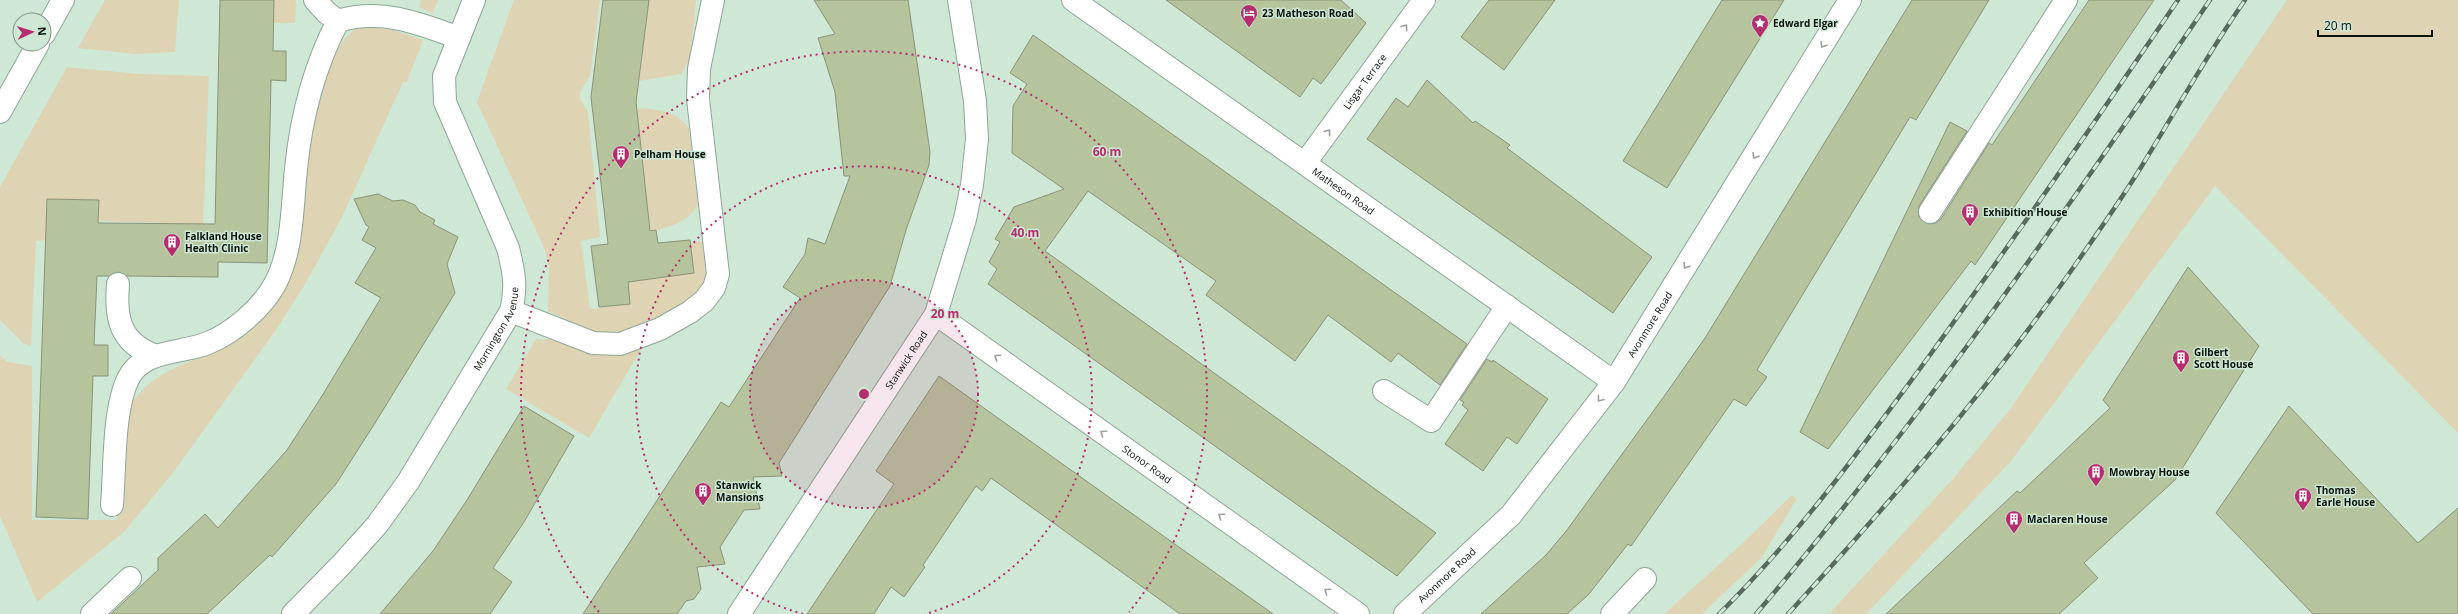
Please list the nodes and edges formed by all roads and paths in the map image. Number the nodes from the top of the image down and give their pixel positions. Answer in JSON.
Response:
{"nodes":[{"id":1,"x":63,"y":0,"type":"edge"},
{"id":2,"x":315,"y":0,"type":"edge"},
{"id":3,"x":474,"y":0,"type":"edge"},
{"id":4,"x":713,"y":0,"type":"edge"},
{"id":5,"x":959,"y":0,"type":"edge"},
{"id":6,"x":1073,"y":0,"type":"edge"},
{"id":7,"x":1424,"y":0,"type":"edge"},
{"id":8,"x":1850,"y":0,"type":"edge"},
{"id":9,"x":2066,"y":0,"type":"edge"},
{"id":10,"x":52,"y":20,"type":"edge"},
{"id":11,"x":338,"y":21,"type":"junction"},
{"id":12,"x":459,"y":38,"type":"junction"},
{"id":13,"x":34,"y":52,"type":"edge"},
{"id":14,"x":0,"y":112,"type":"edge"},
{"id":15,"x":1305,"y":164,"type":"junction"},
{"id":16,"x":1930,"y":212,"type":"dead end"},
{"id":17,"x":118,"y":284,"type":"dead end"},
{"id":18,"x":1507,"y":306,"type":"junction"},
{"id":19,"x":511,"y":311,"type":"junction"},
{"id":20,"x":936,"y":314,"type":"junction"},
{"id":21,"x":156,"y":356,"type":"junction"},
{"id":22,"x":1614,"y":382,"type":"junction"},
{"id":23,"x":1384,"y":391,"type":"dead end"},
{"id":24,"x":112,"y":505,"type":"dead end"},
{"id":25,"x":130,"y":578,"type":"dead end"},
{"id":26,"x":1645,"y":579,"type":"dead end"},
{"id":27,"x":92,"y":614,"type":"edge"},
{"id":28,"x":293,"y":614,"type":"edge"},
{"id":29,"x":739,"y":614,"type":"edge"},
{"id":30,"x":1358,"y":614,"type":"edge"},
{"id":31,"x":1405,"y":614,"type":"edge"},
{"id":32,"x":1612,"y":614,"type":"edge"}],
"edges":[{"from":1,"to":10,"type":"street"},
{"from":2,"to":11,"type":"street"},
{"from":3,"to":12,"type":"street","name":"Mornington Avenue"},
{"from":4,"to":19,"type":"street"},
{"from":5,"to":20,"type":"street","name":"Stanwick Road"},
{"from":6,"to":15,"type":"street","name":"Matheson Road"},
{"from":15,"to":7,"type":"street","name":"Lisgar Terrace","one_way":true},
{"from":8,"to":22,"type":"street","name":"Avonmore Road","one_way":true},
{"from":9,"to":16,"type":"street"},
{"from":11,"to":12,"type":"street"},
{"from":11,"to":21,"type":"street"},
{"from":12,"to":19,"type":"street","name":"Mornington Avenue"},
{"from":13,"to":14,"type":"street"},
{"from":15,"to":18,"type":"street","name":"Matheson Road"},
{"from":17,"to":21,"type":"street"},
{"from":18,"to":22,"type":"street","name":"Matheson Road"},
{"from":18,"to":23,"type":"street"},
{"from":19,"to":28,"type":"street","name":"Mornington Avenue"},
{"from":20,"to":29,"type":"street","name":"Stanwick Road"},
{"from":30,"to":20,"type":"street","name":"Stonor Road","one_way":true},
{"from":21,"to":24,"type":"street"},
{"from":22,"to":31,"type":"street","name":"Avonmore Road","one_way":true},
{"from":25,"to":27,"type":"street"},
{"from":26,"to":32,"type":"street"}]}
